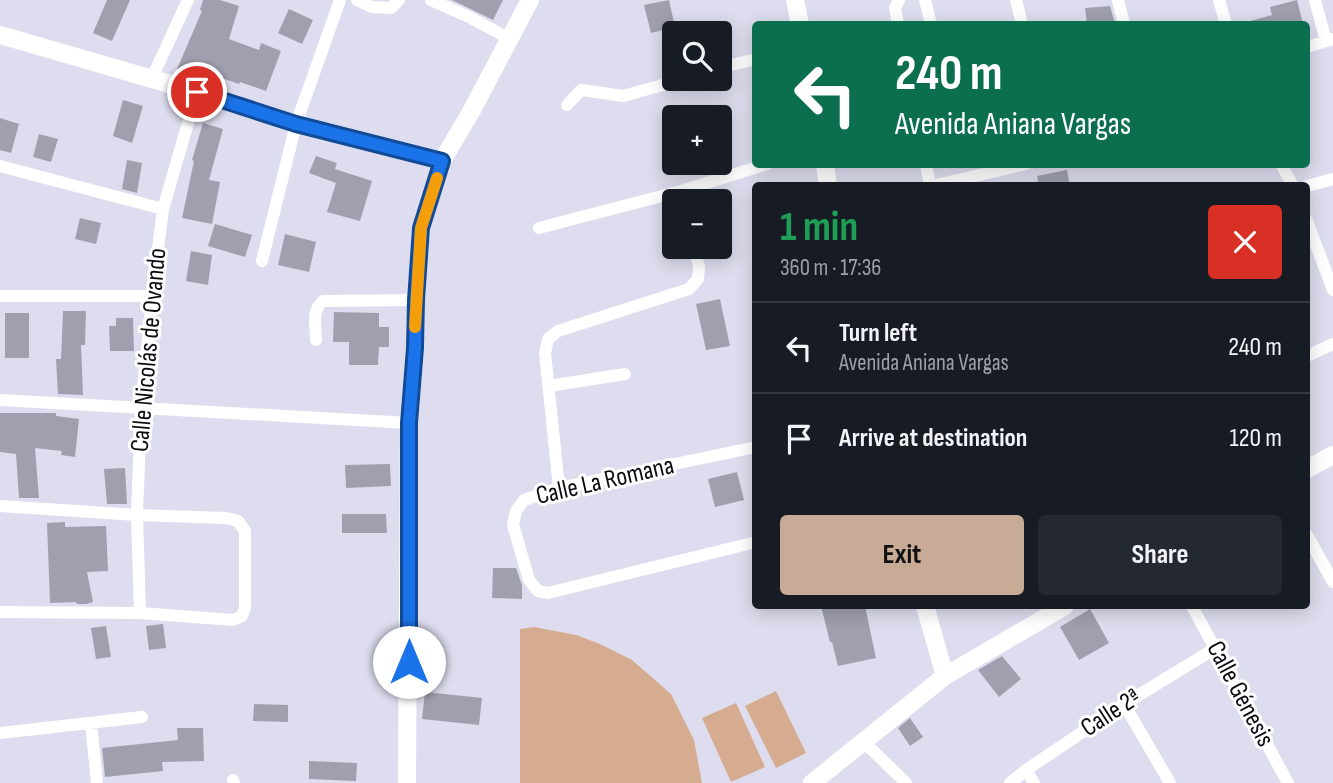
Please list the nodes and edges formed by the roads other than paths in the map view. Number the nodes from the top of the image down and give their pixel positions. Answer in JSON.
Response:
{"nodes":[{"id":1,"x":188,"y":0,"type":"edge"},
{"id":2,"x":340,"y":0,"type":"edge"},
{"id":3,"x":357,"y":0,"type":"edge"},
{"id":4,"x":399,"y":0,"type":"edge"},
{"id":5,"x":431,"y":0,"type":"edge"},
{"id":6,"x":530,"y":0,"type":"edge"},
{"id":7,"x":795,"y":0,"type":"edge"},
{"id":8,"x":899,"y":0,"type":"edge"},
{"id":9,"x":925,"y":0,"type":"edge"},
{"id":10,"x":1016,"y":0,"type":"edge"},
{"id":11,"x":1118,"y":0,"type":"edge"},
{"id":12,"x":1219,"y":0,"type":"edge"},
{"id":13,"x":1315,"y":0,"type":"edge"},
{"id":14,"x":799,"y":21,"type":"edge"},
{"id":15,"x":897,"y":21,"type":"edge"},
{"id":16,"x":931,"y":21,"type":"edge"},
{"id":17,"x":1021,"y":21,"type":"edge"},
{"id":18,"x":1123,"y":21,"type":"edge"},
{"id":19,"x":1225,"y":21,"type":"edge"},
{"id":20,"x":0,"y":35,"type":"edge"},
{"id":21,"x":510,"y":39,"type":"junction"},
{"id":22,"x":1329,"y":40,"type":"edge"},
{"id":23,"x":1310,"y":46,"type":"edge"},
{"id":24,"x":752,"y":60,"type":"edge"},
{"id":25,"x":732,"y":65,"type":"edge"},
{"id":26,"x":151,"y":80,"type":"junction"},
{"id":27,"x":662,"y":85,"type":"edge"},
{"id":28,"x":197,"y":92,"type":"junction"},
{"id":29,"x":567,"y":105,"type":"dead end"},
{"id":30,"x":296,"y":124,"type":"junction"},
{"id":31,"x":442,"y":161,"type":"junction"},
{"id":32,"x":0,"y":166,"type":"edge"},
{"id":33,"x":756,"y":168,"type":"edge"},
{"id":34,"x":990,"y":168,"type":"edge"},
{"id":35,"x":963,"y":171,"type":"edge"},
{"id":36,"x":1333,"y":179,"type":"edge"},
{"id":37,"x":940,"y":182,"type":"edge"},
{"id":38,"x":1310,"y":185,"type":"edge"},
{"id":39,"x":701,"y":189,"type":"edge"},
{"id":40,"x":662,"y":201,"type":"edge"},
{"id":41,"x":163,"y":209,"type":"junction"},
{"id":42,"x":539,"y":228,"type":"dead end"},
{"id":43,"x":1313,"y":250,"type":"edge"},
{"id":44,"x":697,"y":259,"type":"edge"},
{"id":45,"x":262,"y":261,"type":"dead end"},
{"id":46,"x":1333,"y":290,"type":"edge"},
{"id":47,"x":0,"y":296,"type":"edge"},
{"id":48,"x":152,"y":296,"type":"junction"},
{"id":49,"x":416,"y":300,"type":"junction"},
{"id":50,"x":316,"y":340,"type":"dead end"},
{"id":51,"x":1333,"y":344,"type":"edge"},
{"id":52,"x":1310,"y":355,"type":"edge"},
{"id":53,"x":625,"y":374,"type":"dead end"},
{"id":54,"x":549,"y":386,"type":"junction"},
{"id":55,"x":0,"y":400,"type":"edge"},
{"id":56,"x":141,"y":408,"type":"junction"},
{"id":57,"x":409,"y":423,"type":"junction"},
{"id":58,"x":752,"y":448,"type":"edge"},
{"id":59,"x":1333,"y":455,"type":"edge"},
{"id":60,"x":1310,"y":467,"type":"edge"},
{"id":61,"x":559,"y":488,"type":"junction"},
{"id":62,"x":0,"y":506,"type":"edge"},
{"id":63,"x":137,"y":515,"type":"junction"},
{"id":64,"x":1310,"y":540,"type":"edge"},
{"id":65,"x":752,"y":543,"type":"edge"},
{"id":66,"x":1333,"y":582,"type":"edge"},
{"id":67,"x":926,"y":609,"type":"edge"},
{"id":68,"x":1060,"y":609,"type":"edge"},
{"id":69,"x":1194,"y":609,"type":"edge"},
{"id":70,"x":0,"y":612,"type":"edge"},
{"id":71,"x":140,"y":613,"type":"junction"},
{"id":72,"x":1216,"y":648,"type":"junction"},
{"id":73,"x":945,"y":676,"type":"junction"},
{"id":74,"x":1124,"y":704,"type":"junction"},
{"id":75,"x":142,"y":717,"type":"dead end"},
{"id":76,"x":90,"y":723,"type":"junction"},
{"id":77,"x":0,"y":733,"type":"edge"},
{"id":78,"x":863,"y":741,"type":"junction"},
{"id":79,"x":1026,"y":770,"type":"junction"},
{"id":80,"x":97,"y":783,"type":"edge"},
{"id":81,"x":407,"y":783,"type":"edge"},
{"id":82,"x":812,"y":783,"type":"edge"},
{"id":83,"x":906,"y":783,"type":"edge"},
{"id":84,"x":1010,"y":783,"type":"edge"},
{"id":85,"x":1034,"y":783,"type":"edge"},
{"id":86,"x":1170,"y":783,"type":"edge"},
{"id":87,"x":1288,"y":783,"type":"edge"}],
"edges":[{"from":1,"to":26,"type":"street"},
{"from":2,"to":30,"type":"street"},
{"from":3,"to":4,"type":"street"},
{"from":5,"to":21,"type":"street"},
{"from":6,"to":21,"type":"main road"},
{"from":7,"to":14,"type":"main road"},
{"from":8,"to":15,"type":"street"},
{"from":9,"to":16,"type":"street"},
{"from":10,"to":17,"type":"street"},
{"from":11,"to":18,"type":"street"},
{"from":12,"to":19,"type":"street"},
{"from":13,"to":22,"type":"street"},
{"from":20,"to":26,"type":"main road"},
{"from":21,"to":31,"type":"main road"},
{"from":22,"to":23,"type":"street"},
{"from":24,"to":25,"type":"street"},
{"from":26,"to":28,"type":"main road"},
{"from":27,"to":29,"type":"street"},
{"from":28,"to":30,"type":"main road"},
{"from":28,"to":41,"type":"street","name":"Calle Nicolás de Ovando"},
{"from":30,"to":31,"type":"main road"},
{"from":30,"to":45,"type":"street"},
{"from":31,"to":49,"type":"main road"},
{"from":32,"to":41,"type":"street"},
{"from":33,"to":39,"type":"street"},
{"from":34,"to":35,"type":"street"},
{"from":35,"to":37,"type":"street"},
{"from":36,"to":38,"type":"street"},
{"from":40,"to":42,"type":"street"},
{"from":41,"to":48,"type":"street","name":"Calle Nicolás de Ovando"},
{"from":43,"to":46,"type":"street"},
{"from":44,"to":54,"type":"street"},
{"from":47,"to":48,"type":"street"},
{"from":48,"to":56,"type":"street","name":"Calle Nicolás de Ovando"},
{"from":49,"to":50,"type":"street"},
{"from":49,"to":57,"type":"main road"},
{"from":51,"to":52,"type":"street"},
{"from":53,"to":54,"type":"street"},
{"from":54,"to":61,"type":"street"},
{"from":55,"to":56,"type":"street"},
{"from":56,"to":57,"type":"street"},
{"from":56,"to":63,"type":"street","name":"Calle Nicolás de Ovando"},
{"from":57,"to":81,"type":"main road"},
{"from":58,"to":61,"type":"street","name":"Calle La Romana"},
{"from":59,"to":60,"type":"main road"},
{"from":61,"to":65,"type":"street","name":"Calle La Romana"},
{"from":62,"to":63,"type":"street"},
{"from":63,"to":71,"type":"street","name":"Calle Nicolás de Ovando"},
{"from":63,"to":71,"type":"street"},
{"from":64,"to":66,"type":"street"},
{"from":67,"to":73,"type":"main road"},
{"from":68,"to":73,"type":"main road"},
{"from":69,"to":72,"type":"street","name":"Calle Génesis"},
{"from":70,"to":71,"type":"street"},
{"from":72,"to":74,"type":"street","name":"Calle 2ª"},
{"from":72,"to":87,"type":"street","name":"Calle Génesis"},
{"from":73,"to":78,"type":"main road"},
{"from":74,"to":79,"type":"street","name":"Calle 2ª"},
{"from":74,"to":86,"type":"street"},
{"from":75,"to":76,"type":"street"},
{"from":76,"to":77,"type":"street"},
{"from":76,"to":80,"type":"street"},
{"from":78,"to":82,"type":"main road"},
{"from":78,"to":83,"type":"street"},
{"from":79,"to":84,"type":"street","name":"Calle 2ª"},
{"from":79,"to":85,"type":"street"}]}
